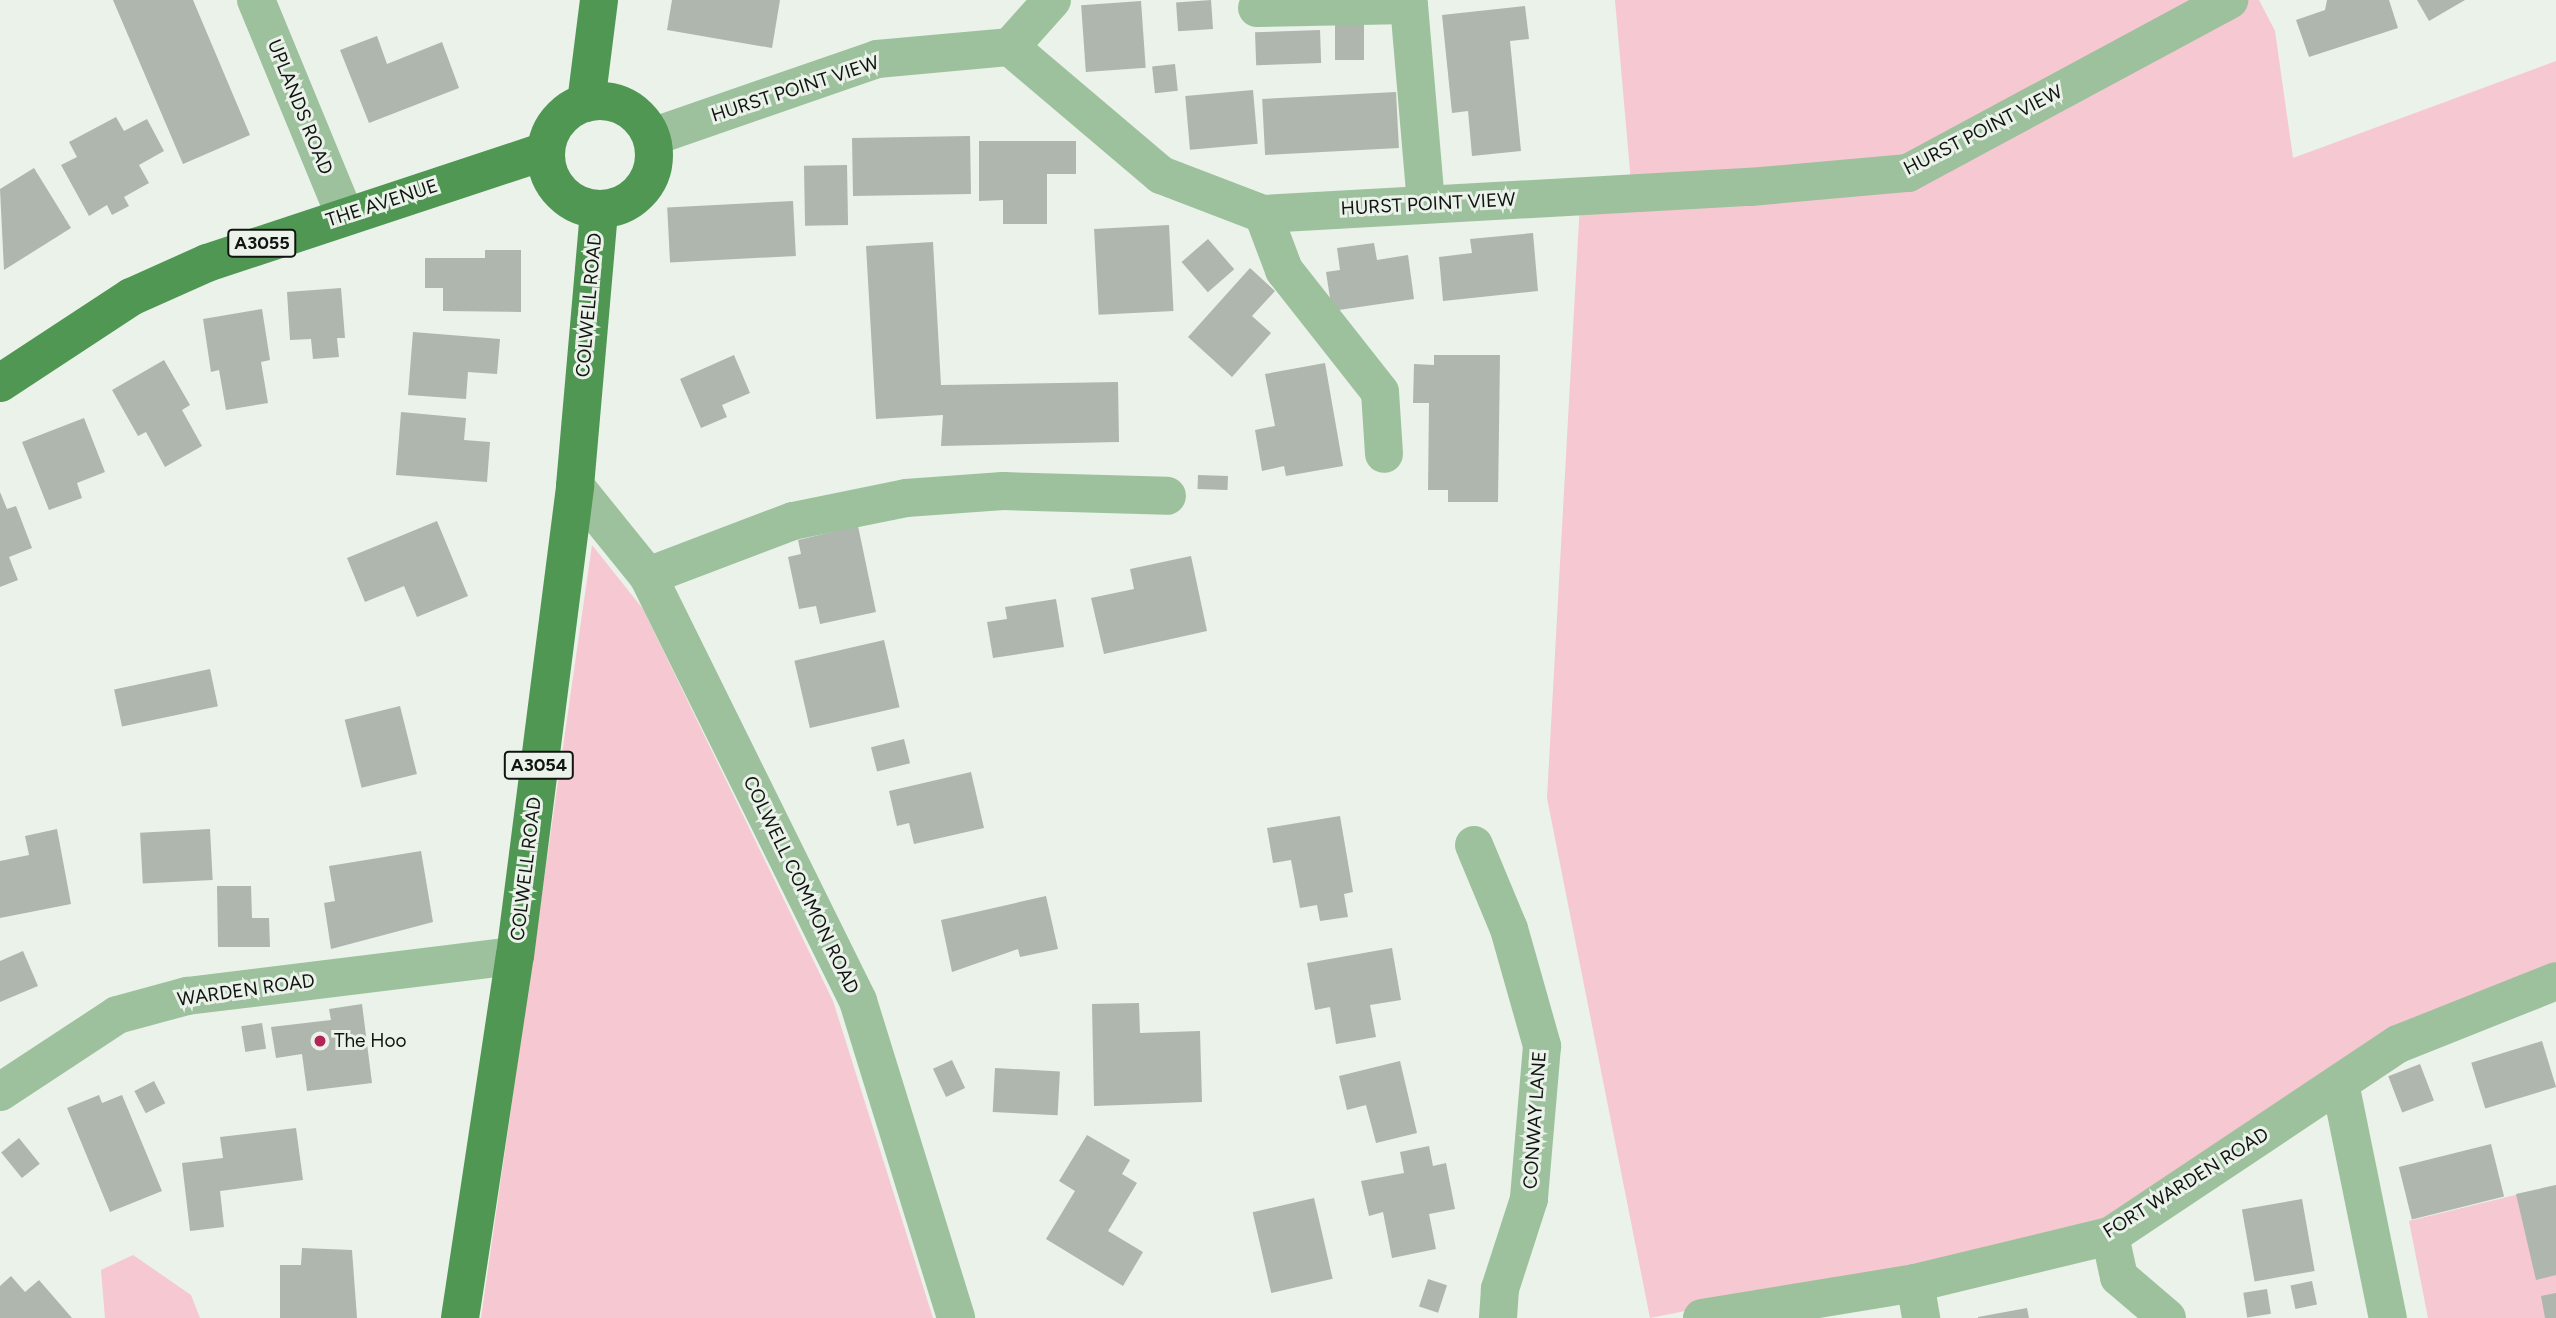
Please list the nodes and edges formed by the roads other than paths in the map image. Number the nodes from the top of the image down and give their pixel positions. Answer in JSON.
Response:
{"nodes":[{"id":1,"x":599,"y":0,"type":"edge"},
{"id":2,"x":1052,"y":0,"type":"edge"},
{"id":3,"x":2228,"y":0,"type":"edge"},
{"id":4,"x":260,"y":1,"type":"edge"},
{"id":5,"x":1257,"y":8,"type":"dead end"},
{"id":6,"x":1010,"y":47,"type":"junction"},
{"id":7,"x":586,"y":103,"type":"junction"},
{"id":8,"x":652,"y":137,"type":"junction"},
{"id":9,"x":546,"y":151,"type":"junction"},
{"id":10,"x":1426,"y":204,"type":"junction"},
{"id":11,"x":599,"y":209,"type":"junction"},
{"id":12,"x":344,"y":214,"type":"junction"},
{"id":13,"x":1264,"y":214,"type":"junction"},
{"id":14,"x":0,"y":383,"type":"edge"},
{"id":15,"x":1384,"y":454,"type":"dead end"},
{"id":16,"x":575,"y":486,"type":"junction"},
{"id":17,"x":1167,"y":496,"type":"dead end"},
{"id":18,"x":648,"y":576,"type":"junction"},
{"id":19,"x":1474,"y":845,"type":"dead end"},
{"id":20,"x":515,"y":956,"type":"junction"},
{"id":21,"x":2556,"y":982,"type":"edge"},
{"id":22,"x":2340,"y":1083,"type":"junction"},
{"id":23,"x":0,"y":1092,"type":"edge"},
{"id":24,"x":2110,"y":1236,"type":"junction"},
{"id":25,"x":1918,"y":1300,"type":"edge"},
{"id":26,"x":1787,"y":1312,"type":"edge"},
{"id":27,"x":460,"y":1318,"type":"edge"},
{"id":28,"x":956,"y":1318,"type":"edge"},
{"id":29,"x":1498,"y":1318,"type":"edge"},
{"id":30,"x":1702,"y":1318,"type":"edge"},
{"id":31,"x":2167,"y":1318,"type":"edge"},
{"id":32,"x":2388,"y":1318,"type":"edge"}],
"edges":[{"from":1,"to":7,"type":"main road"},
{"from":2,"to":6,"type":"street"},
{"from":3,"to":10,"type":"street","name":"HURST POINT VIEW"},
{"from":4,"to":12,"type":"street","name":"UPLANDS ROAD"},
{"from":5,"to":10,"type":"street"},
{"from":6,"to":8,"type":"street","name":"HURST POINT VIEW"},
{"from":6,"to":13,"type":"street","name":"HURST POINT VIEW"},
{"from":7,"to":8,"type":"main road"},
{"from":7,"to":9,"type":"main road"},
{"from":8,"to":11,"type":"main road"},
{"from":9,"to":11,"type":"main road"},
{"from":9,"to":12,"type":"main road","name":"THE AVENUE","number":"A3055"},
{"from":10,"to":13,"type":"street","name":"HURST POINT VIEW"},
{"from":11,"to":16,"type":"main road","name":"COLWELL ROAD","number":"A3054"},
{"from":12,"to":14,"type":"main road","name":"THE AVENUE","number":"A3055"},
{"from":13,"to":15,"type":"street"},
{"from":16,"to":18,"type":"street","name":"COLWELL COMMON ROAD"},
{"from":16,"to":20,"type":"main road","name":"COLWELL ROAD","number":"A3054"},
{"from":17,"to":18,"type":"street"},
{"from":18,"to":28,"type":"street","name":"COLWELL COMMON ROAD"},
{"from":19,"to":29,"type":"street","name":"CONWAY LANE"},
{"from":20,"to":23,"type":"street","name":"WARDEN ROAD"},
{"from":20,"to":27,"type":"main road","name":"COLWELL ROAD","number":"A3054"},
{"from":21,"to":22,"type":"street","name":"FORT WARDEN ROAD"},
{"from":22,"to":24,"type":"street","name":"FORT WARDEN ROAD"},
{"from":22,"to":32,"type":"street"},
{"from":24,"to":25,"type":"street","name":"FORT WARDEN ROAD"},
{"from":24,"to":31,"type":"street"},
{"from":25,"to":26,"type":"street","name":"FORT WARDEN ROAD"},
{"from":26,"to":30,"type":"street","name":"FORT WARDEN ROAD"}]}
